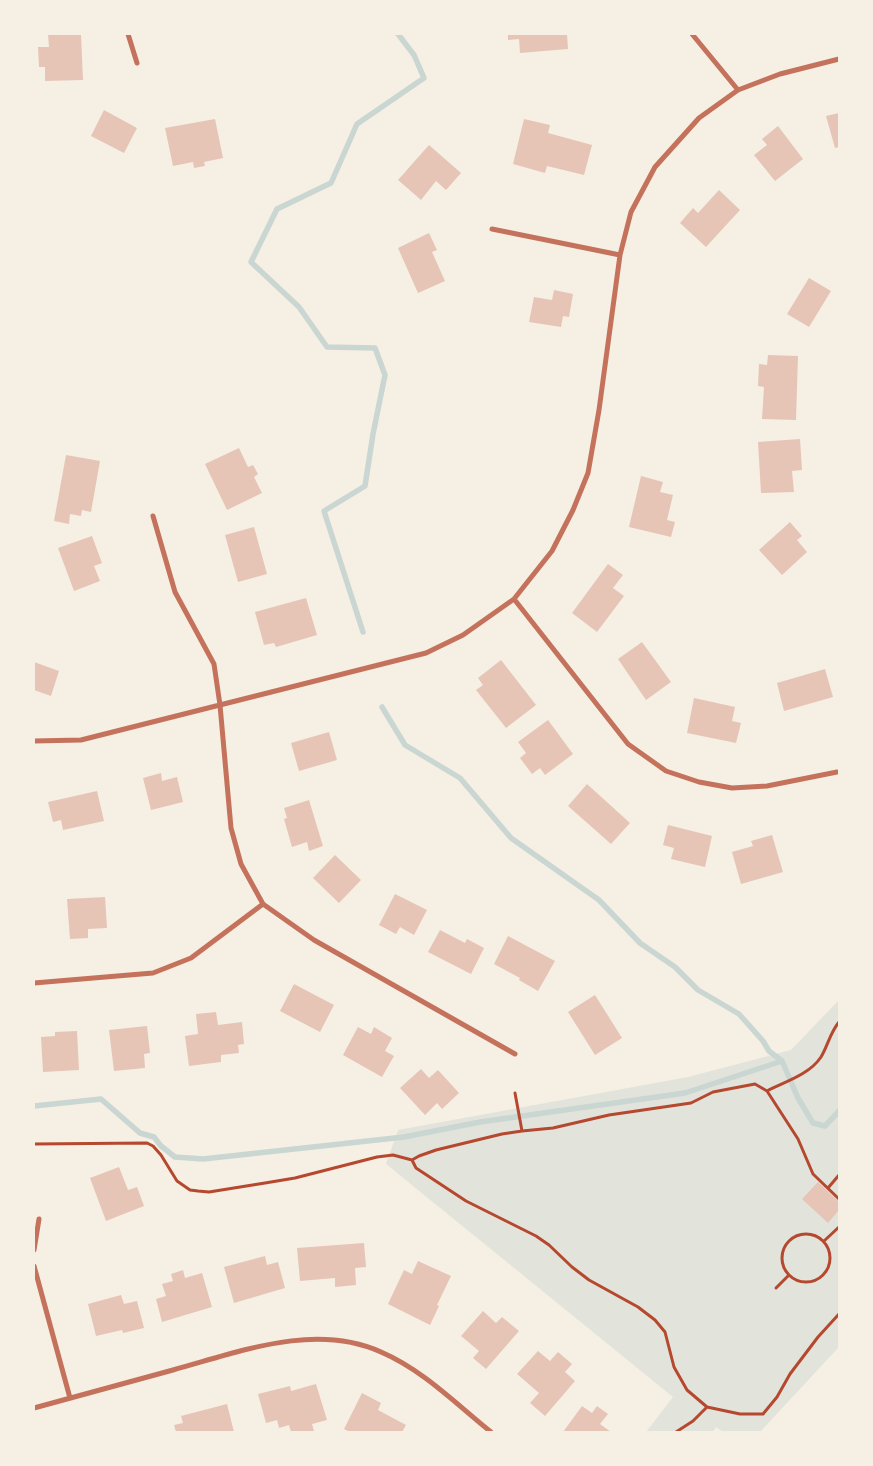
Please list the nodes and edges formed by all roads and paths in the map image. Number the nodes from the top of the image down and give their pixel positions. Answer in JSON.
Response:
{"nodes":[{"id":1,"x":128,"y":34,"type":"edge"},
{"id":2,"x":692,"y":34,"type":"edge"},
{"id":3,"x":839,"y":59,"type":"edge"},
{"id":4,"x":137,"y":62,"type":"dead end"},
{"id":5,"x":738,"y":90,"type":"junction"},
{"id":6,"x":492,"y":228,"type":"dead end"},
{"id":7,"x":620,"y":255,"type":"junction"},
{"id":8,"x":153,"y":516,"type":"dead end"},
{"id":9,"x":514,"y":599,"type":"junction"},
{"id":10,"x":220,"y":705,"type":"junction"},
{"id":11,"x":34,"y":742,"type":"edge"},
{"id":12,"x":837,"y":772,"type":"dead end"},
{"id":13,"x":263,"y":904,"type":"junction"},
{"id":14,"x":34,"y":983,"type":"edge"},
{"id":15,"x":839,"y":1022,"type":"edge"},
{"id":16,"x":515,"y":1054,"type":"dead end"},
{"id":17,"x":767,"y":1092,"type":"junction"},
{"id":18,"x":515,"y":1093,"type":"dead end"},
{"id":19,"x":522,"y":1131,"type":"junction"},
{"id":20,"x":34,"y":1144,"type":"edge"},
{"id":21,"x":412,"y":1160,"type":"junction"},
{"id":22,"x":839,"y":1174,"type":"edge"},
{"id":23,"x":828,"y":1188,"type":"junction"},
{"id":24,"x":839,"y":1199,"type":"edge"},
{"id":25,"x":40,"y":1219,"type":"dead end"},
{"id":26,"x":839,"y":1227,"type":"edge"},
{"id":27,"x":824,"y":1241,"type":"junction"},
{"id":28,"x":34,"y":1250,"type":"edge"},
{"id":29,"x":34,"y":1266,"type":"edge"},
{"id":30,"x":789,"y":1275,"type":"junction"},
{"id":31,"x":776,"y":1288,"type":"dead end"},
{"id":32,"x":839,"y":1314,"type":"edge"},
{"id":33,"x":70,"y":1398,"type":"junction"},
{"id":34,"x":34,"y":1408,"type":"edge"},
{"id":35,"x":707,"y":1408,"type":"junction"},
{"id":36,"x":491,"y":1432,"type":"edge"},
{"id":37,"x":676,"y":1432,"type":"edge"}],
"edges":[{"from":1,"to":4,"type":"street"},
{"from":2,"to":5,"type":"street"},
{"from":3,"to":5,"type":"street"},
{"from":5,"to":7,"type":"street"},
{"from":6,"to":7,"type":"street"},
{"from":7,"to":9,"type":"street"},
{"from":8,"to":10,"type":"street"},
{"from":9,"to":10,"type":"street"},
{"from":9,"to":12,"type":"street"},
{"from":10,"to":11,"type":"street"},
{"from":10,"to":13,"type":"street"},
{"from":13,"to":14,"type":"street"},
{"from":13,"to":16,"type":"street"},
{"from":15,"to":17,"type":"path"},
{"from":17,"to":19,"type":"path"},
{"from":17,"to":23,"type":"path"},
{"from":18,"to":19,"type":"path"},
{"from":19,"to":21,"type":"path"},
{"from":20,"to":21,"type":"path"},
{"from":21,"to":35,"type":"path"},
{"from":22,"to":23,"type":"path"},
{"from":23,"to":24,"type":"path"},
{"from":25,"to":28,"type":"street"},
{"from":26,"to":27,"type":"path"},
{"from":27,"to":30,"type":"path"},
{"from":27,"to":30,"type":"path"},
{"from":29,"to":33,"type":"street"},
{"from":30,"to":31,"type":"path"},
{"from":32,"to":35,"type":"path"},
{"from":33,"to":34,"type":"street"},
{"from":33,"to":36,"type":"street"},
{"from":35,"to":37,"type":"path"}]}
